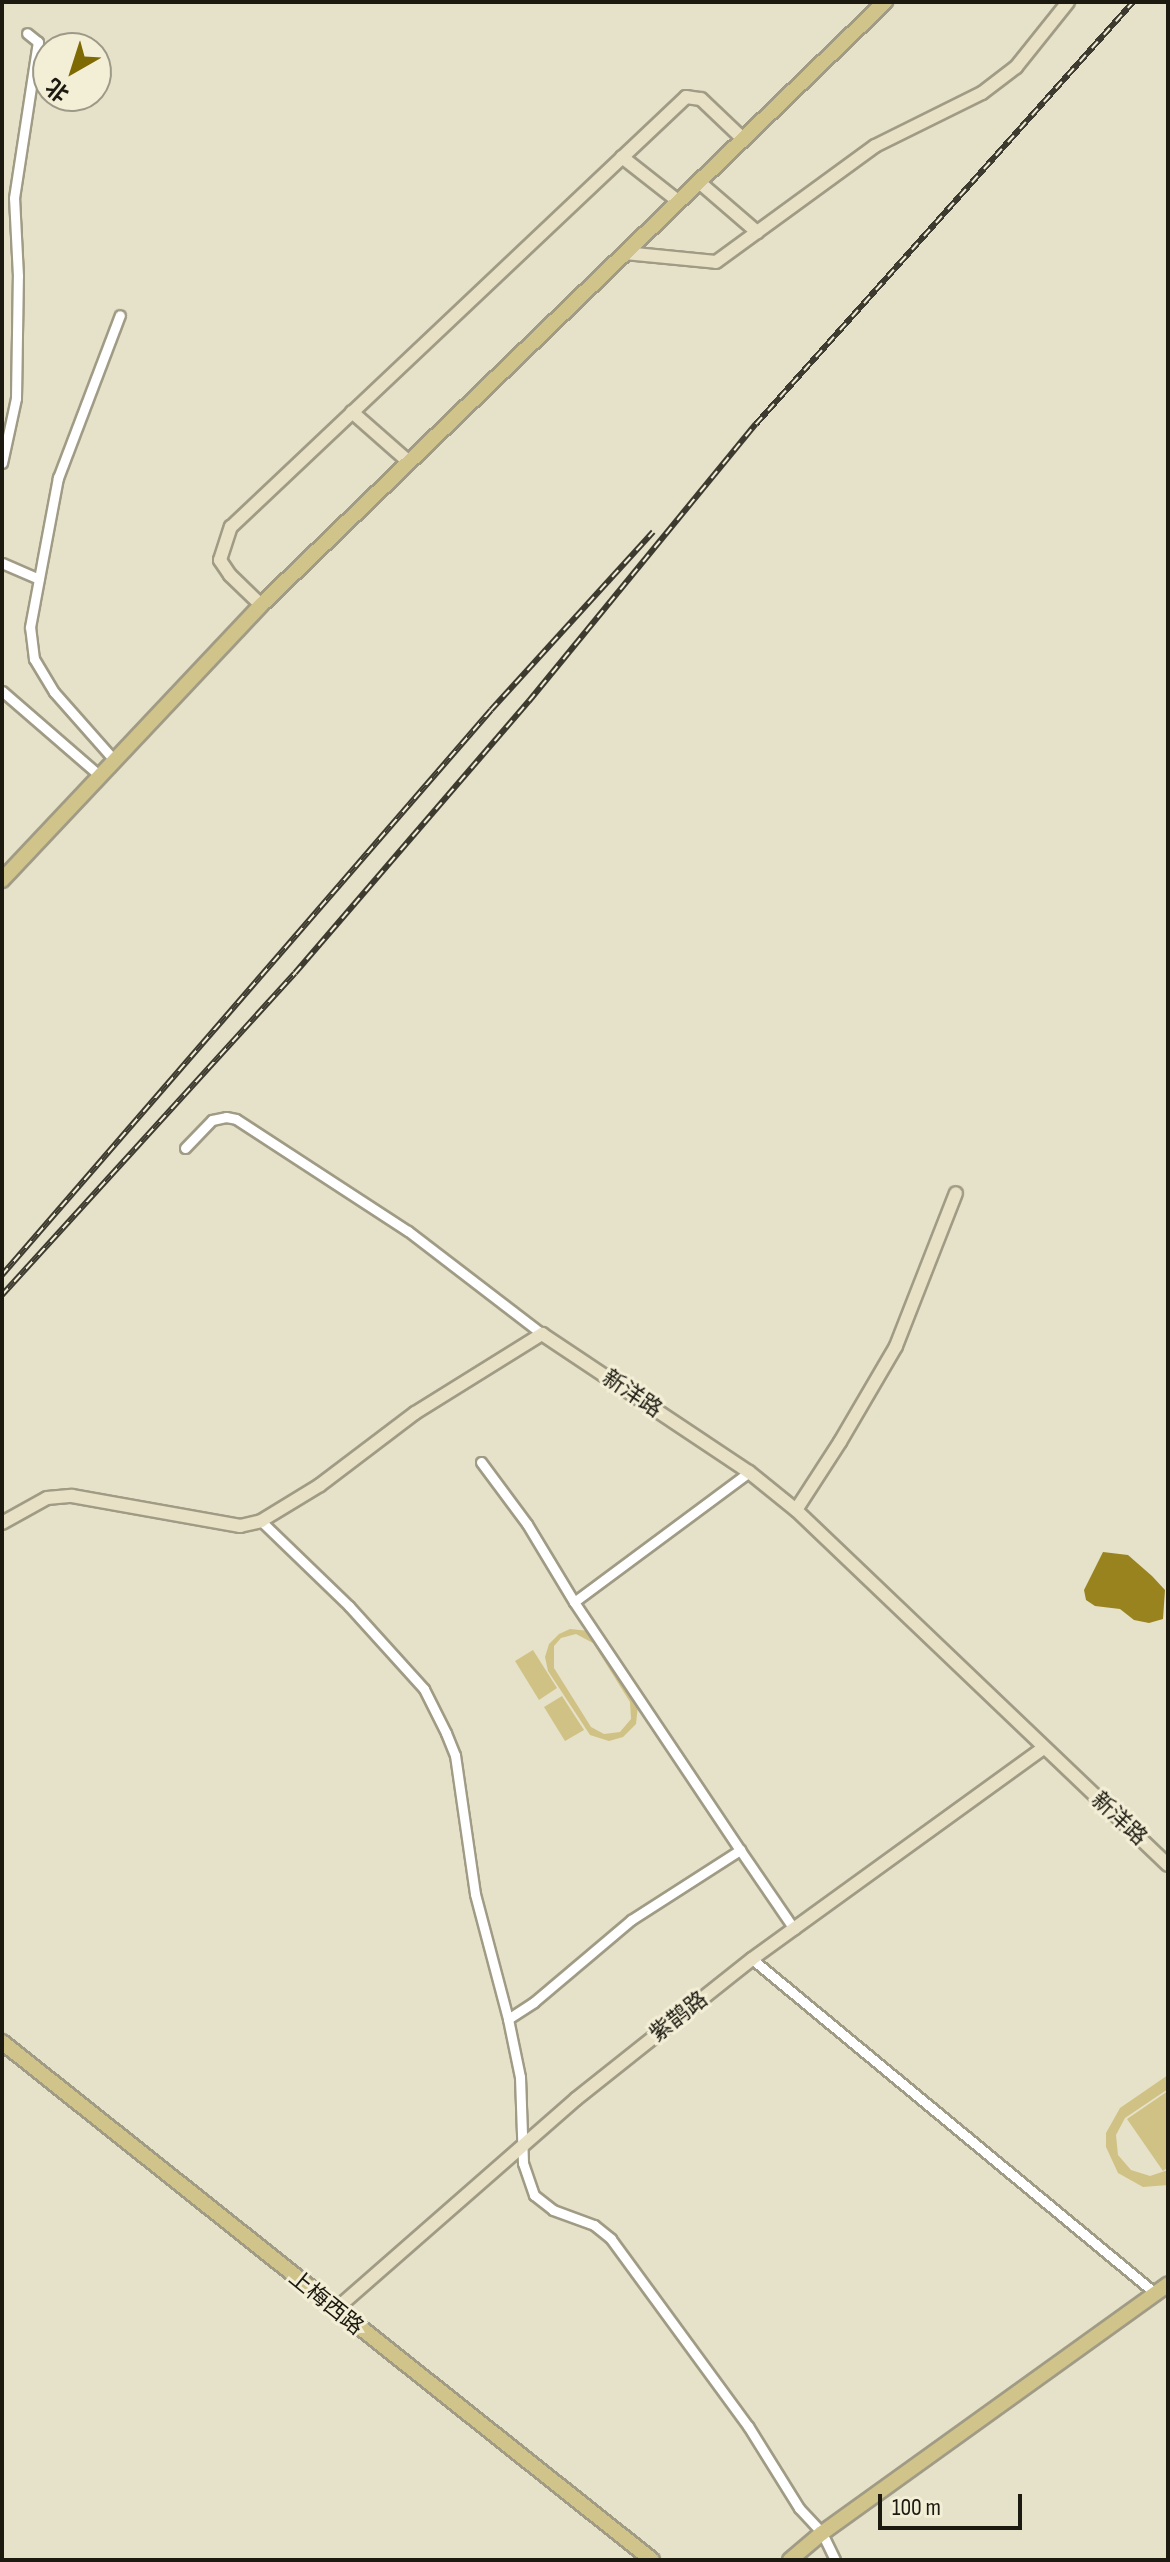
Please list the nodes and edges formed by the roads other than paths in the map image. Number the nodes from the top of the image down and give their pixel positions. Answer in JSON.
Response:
{"nodes":[{"id":1,"x":885,"y":2,"type":"edge"},
{"id":2,"x":1068,"y":2,"type":"edge"},
{"id":3,"x":27,"y":33,"type":"dead end"},
{"id":4,"x":743,"y":139,"type":"junction"},
{"id":5,"x":622,"y":157,"type":"junction"},
{"id":6,"x":699,"y":182,"type":"junction"},
{"id":7,"x":678,"y":201,"type":"junction"},
{"id":8,"x":757,"y":232,"type":"junction"},
{"id":9,"x":625,"y":253,"type":"junction"},
{"id":10,"x":120,"y":315,"type":"dead end"},
{"id":11,"x":352,"y":412,"type":"junction"},
{"id":12,"x":409,"y":462,"type":"junction"},
{"id":13,"x":2,"y":463,"type":"edge"},
{"id":14,"x":2,"y":563,"type":"edge"},
{"id":15,"x":39,"y":579,"type":"junction"},
{"id":16,"x":261,"y":605,"type":"junction"},
{"id":17,"x":2,"y":691,"type":"edge"},
{"id":18,"x":115,"y":761,"type":"junction"},
{"id":19,"x":100,"y":776,"type":"junction"},
{"id":20,"x":2,"y":880,"type":"edge"},
{"id":21,"x":185,"y":1148,"type":"dead end"},
{"id":22,"x":956,"y":1193,"type":"dead end"},
{"id":23,"x":542,"y":1334,"type":"junction"},
{"id":24,"x":481,"y":1462,"type":"dead end"},
{"id":25,"x":749,"y":1472,"type":"junction"},
{"id":26,"x":796,"y":1510,"type":"junction"},
{"id":27,"x":261,"y":1521,"type":"junction"},
{"id":28,"x":2,"y":1523,"type":"edge"},
{"id":29,"x":574,"y":1602,"type":"junction"},
{"id":30,"x":1044,"y":1748,"type":"junction"},
{"id":31,"x":740,"y":1850,"type":"junction"},
{"id":32,"x":1168,"y":1865,"type":"edge"},
{"id":33,"x":794,"y":1929,"type":"junction"},
{"id":34,"x":752,"y":1959,"type":"junction"},
{"id":35,"x":508,"y":2019,"type":"junction"},
{"id":36,"x":2,"y":2042,"type":"edge"},
{"id":37,"x":521,"y":2146,"type":"junction"},
{"id":38,"x":1168,"y":2284,"type":"edge"},
{"id":39,"x":1155,"y":2293,"type":"junction"},
{"id":40,"x":335,"y":2310,"type":"junction"},
{"id":41,"x":822,"y":2533,"type":"junction"},
{"id":42,"x":652,"y":2560,"type":"edge"},
{"id":43,"x":790,"y":2560,"type":"edge"},
{"id":44,"x":835,"y":2560,"type":"edge"}],
"edges":[{"from":1,"to":4,"type":"main road"},
{"from":2,"to":8,"type":"street"},
{"from":3,"to":13,"type":"street"},
{"from":4,"to":5,"type":"street"},
{"from":4,"to":6,"type":"main road"},
{"from":5,"to":7,"type":"street"},
{"from":5,"to":11,"type":"street"},
{"from":6,"to":7,"type":"main road"},
{"from":6,"to":8,"type":"street"},
{"from":7,"to":9,"type":"main road"},
{"from":8,"to":9,"type":"street"},
{"from":9,"to":12,"type":"main road"},
{"from":10,"to":15,"type":"street"},
{"from":11,"to":12,"type":"street"},
{"from":11,"to":16,"type":"street"},
{"from":12,"to":16,"type":"main road"},
{"from":14,"to":15,"type":"street"},
{"from":15,"to":18,"type":"street"},
{"from":16,"to":18,"type":"main road"},
{"from":17,"to":19,"type":"street"},
{"from":18,"to":19,"type":"main road"},
{"from":19,"to":20,"type":"main road"},
{"from":21,"to":23,"type":"street"},
{"from":22,"to":26,"type":"street"},
{"from":23,"to":25,"type":"street","name":"新洋路"},
{"from":23,"to":27,"type":"street"},
{"from":24,"to":29,"type":"street"},
{"from":25,"to":26,"type":"street","name":"新洋路"},
{"from":25,"to":29,"type":"street"},
{"from":26,"to":30,"type":"street","name":"新洋路"},
{"from":27,"to":28,"type":"street"},
{"from":27,"to":35,"type":"street"},
{"from":29,"to":31,"type":"street"},
{"from":30,"to":32,"type":"street","name":"新洋路"},
{"from":30,"to":33,"type":"street","name":"紫鹊路"},
{"from":31,"to":33,"type":"street"},
{"from":31,"to":35,"type":"street"},
{"from":33,"to":34,"type":"street","name":"紫鹊路"},
{"from":34,"to":37,"type":"street","name":"紫鹊路"},
{"from":34,"to":39,"type":"street"},
{"from":35,"to":37,"type":"street"},
{"from":36,"to":40,"type":"main road","name":"上梅西路"},
{"from":37,"to":40,"type":"street","name":"紫鹊路"},
{"from":37,"to":41,"type":"street"},
{"from":38,"to":39,"type":"main road"},
{"from":39,"to":41,"type":"main road"},
{"from":40,"to":42,"type":"main road","name":"上梅西路"},
{"from":41,"to":43,"type":"main road"},
{"from":41,"to":44,"type":"street"}]}
